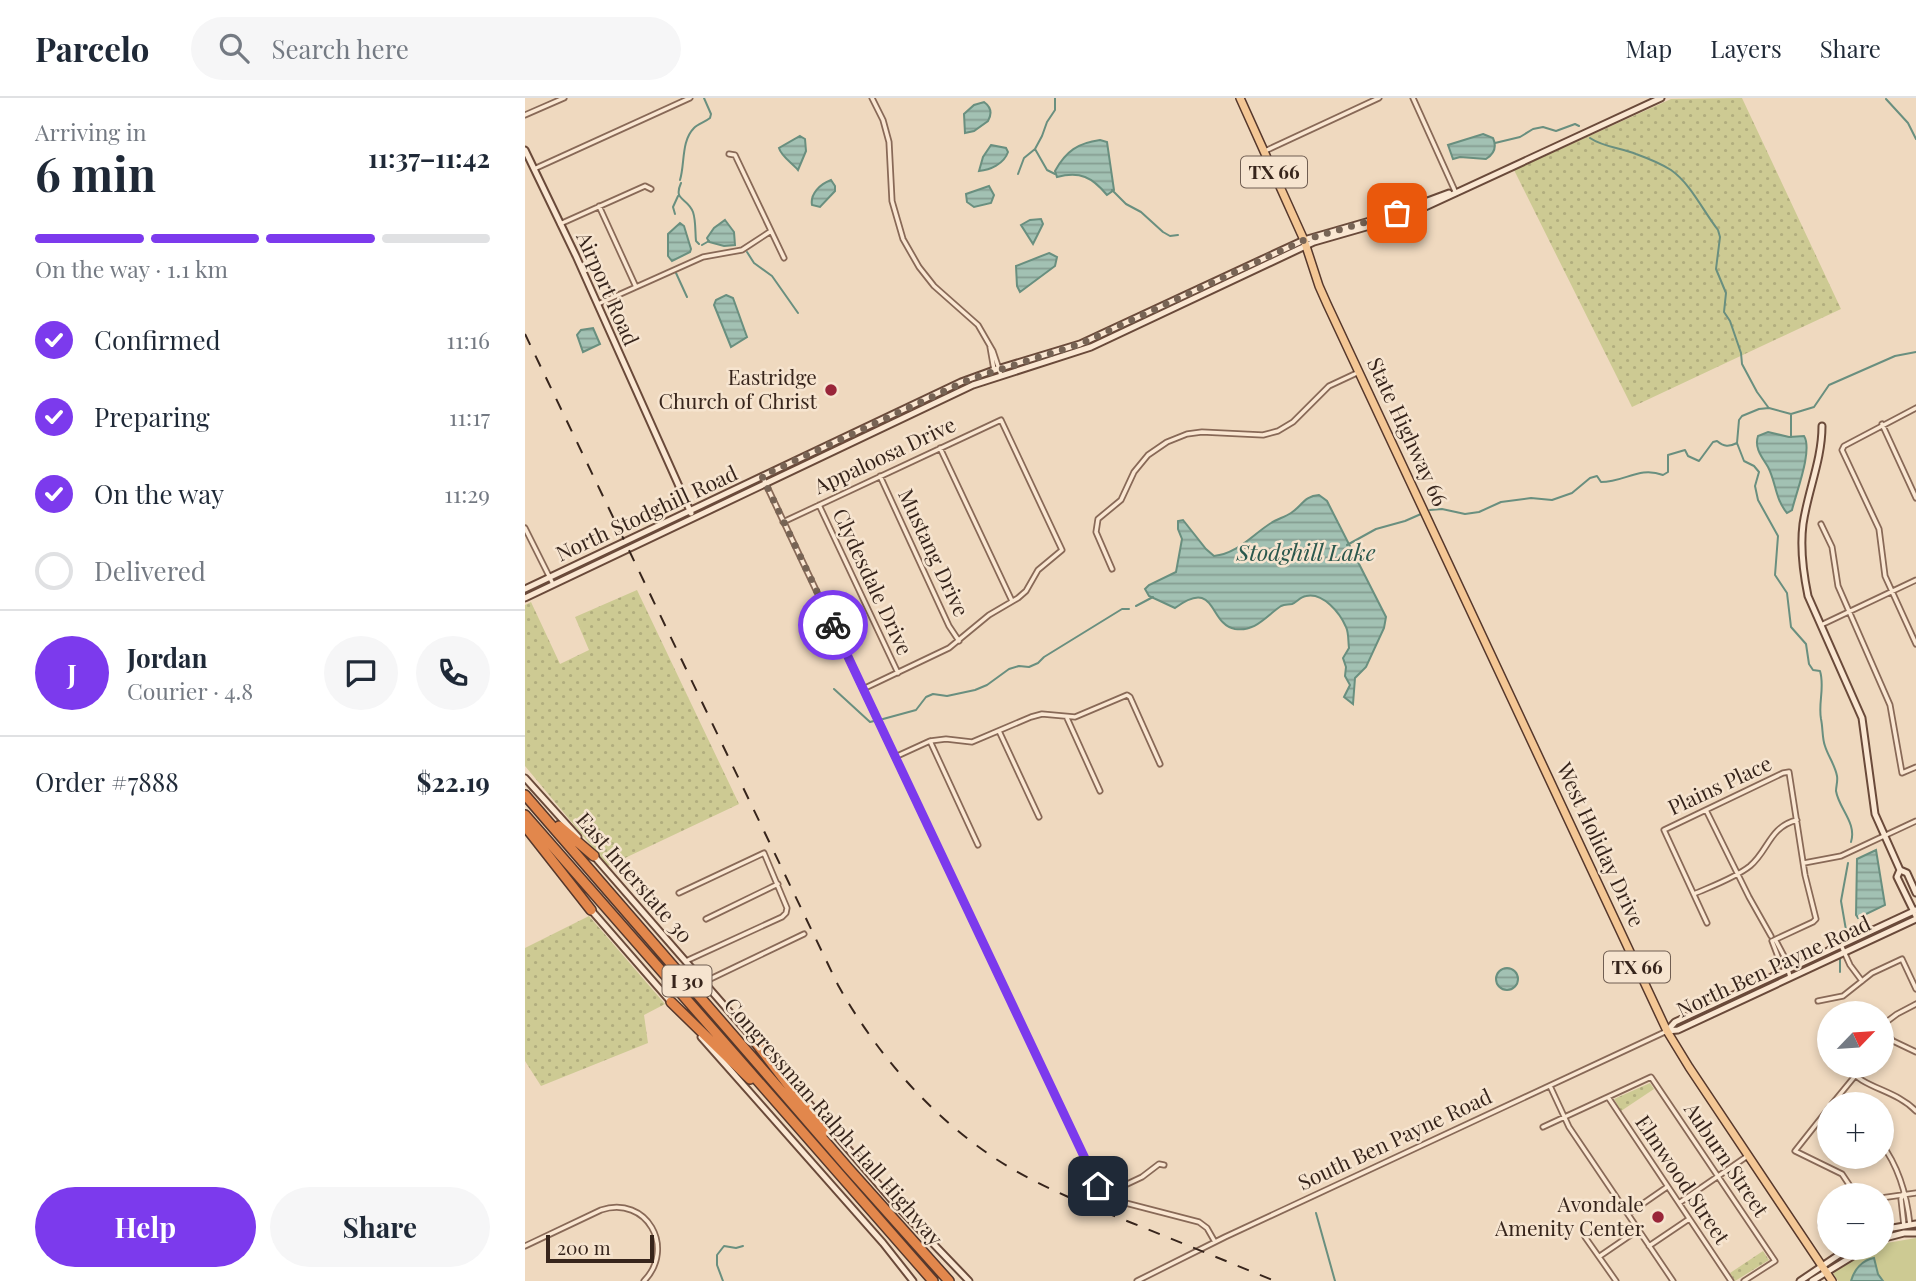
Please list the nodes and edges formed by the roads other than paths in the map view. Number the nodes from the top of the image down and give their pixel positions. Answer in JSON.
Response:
{"nodes":[{"id":1,"x":564,"y":98,"type":"edge"},
{"id":2,"x":690,"y":98,"type":"edge"},
{"id":3,"x":872,"y":98,"type":"edge"},
{"id":4,"x":1240,"y":98,"type":"edge"},
{"id":5,"x":1379,"y":98,"type":"edge"},
{"id":6,"x":1413,"y":98,"type":"edge"},
{"id":7,"x":1661,"y":98,"type":"edge"},
{"id":8,"x":525,"y":116,"type":"edge"},
{"id":9,"x":525,"y":150,"type":"edge"},
{"id":10,"x":1265,"y":151,"type":"junction"},
{"id":11,"x":729,"y":154,"type":"dead end"},
{"id":12,"x":534,"y":169,"type":"junction"},
{"id":13,"x":651,"y":189,"type":"dead end"},
{"id":14,"x":1455,"y":191,"type":"junction"},
{"id":15,"x":599,"y":206,"type":"junction"},
{"id":16,"x":560,"y":224,"type":"junction"},
{"id":17,"x":771,"y":231,"type":"junction"},
{"id":18,"x":1305,"y":243,"type":"junction"},
{"id":19,"x":784,"y":258,"type":"dead end"},
{"id":20,"x":636,"y":287,"type":"junction"},
{"id":21,"x":597,"y":304,"type":"junction"},
{"id":22,"x":998,"y":372,"type":"junction"},
{"id":23,"x":1359,"y":372,"type":"junction"},
{"id":24,"x":1916,"y":408,"type":"edge"},
{"id":25,"x":1882,"y":425,"type":"junction"},
{"id":26,"x":1822,"y":426,"type":"dead end"},
{"id":27,"x":940,"y":448,"type":"junction"},
{"id":28,"x":762,"y":476,"type":"junction"},
{"id":29,"x":880,"y":476,"type":"junction"},
{"id":30,"x":765,"y":484,"type":"junction"},
{"id":31,"x":1916,"y":498,"type":"edge"},
{"id":32,"x":819,"y":505,"type":"junction"},
{"id":33,"x":690,"y":511,"type":"junction"},
{"id":34,"x":693,"y":519,"type":"junction"},
{"id":35,"x":783,"y":522,"type":"junction"},
{"id":36,"x":1821,"y":524,"type":"dead end"},
{"id":37,"x":525,"y":528,"type":"edge"},
{"id":38,"x":1112,"y":569,"type":"dead end"},
{"id":39,"x":550,"y":577,"type":"junction"},
{"id":40,"x":1916,"y":580,"type":"edge"},
{"id":41,"x":553,"y":584,"type":"junction"},
{"id":42,"x":525,"y":589,"type":"edge"},
{"id":43,"x":1892,"y":592,"type":"junction"},
{"id":44,"x":525,"y":598,"type":"edge"},
{"id":45,"x":1013,"y":602,"type":"junction"},
{"id":46,"x":1848,"y":612,"type":"junction"},
{"id":47,"x":1821,"y":625,"type":"junction"},
{"id":48,"x":1481,"y":632,"type":"joint"},
{"id":49,"x":1914,"y":635,"type":"edge"},
{"id":50,"x":959,"y":641,"type":"junction"},
{"id":51,"x":1916,"y":644,"type":"edge"},
{"id":52,"x":898,"y":673,"type":"junction"},
{"id":53,"x":863,"y":689,"type":"junction"},
{"id":54,"x":1067,"y":718,"type":"junction"},
{"id":55,"x":999,"y":731,"type":"junction"},
{"id":56,"x":930,"y":741,"type":"junction"},
{"id":57,"x":895,"y":757,"type":"junction"},
{"id":58,"x":1160,"y":764,"type":"dead end"},
{"id":59,"x":1916,"y":767,"type":"edge"},
{"id":60,"x":525,"y":778,"type":"edge"},
{"id":61,"x":525,"y":790,"type":"edge"},
{"id":62,"x":1100,"y":791,"type":"dead end"},
{"id":63,"x":525,"y":795,"type":"edge"},
{"id":64,"x":1706,"y":810,"type":"junction"},
{"id":65,"x":525,"y":815,"type":"edge"},
{"id":66,"x":1039,"y":817,"type":"dead end"},
{"id":67,"x":1797,"y":820,"type":"junction"},
{"id":68,"x":1916,"y":821,"type":"edge"},
{"id":69,"x":525,"y":826,"type":"edge"},
{"id":70,"x":525,"y":833,"type":"edge"},
{"id":71,"x":1884,"y":837,"type":"junction"},
{"id":72,"x":978,"y":845,"type":"dead end"},
{"id":73,"x":594,"y":856,"type":"junction"},
{"id":74,"x":1804,"y":863,"type":"junction"},
{"id":75,"x":1900,"y":870,"type":"junction"},
{"id":76,"x":1737,"y":874,"type":"junction"},
{"id":77,"x":778,"y":884,"type":"junction"},
{"id":78,"x":679,"y":892,"type":"dead end"},
{"id":79,"x":1916,"y":893,"type":"edge"},
{"id":80,"x":1694,"y":894,"type":"junction"},
{"id":81,"x":591,"y":910,"type":"junction"},
{"id":82,"x":1916,"y":914,"type":"edge"},
{"id":83,"x":706,"y":919,"type":"dead end"},
{"id":84,"x":1707,"y":923,"type":"dead end"},
{"id":85,"x":804,"y":934,"type":"dead end"},
{"id":86,"x":1773,"y":939,"type":"junction"},
{"id":87,"x":1840,"y":945,"type":"junction"},
{"id":88,"x":1844,"y":952,"type":"junction"},
{"id":89,"x":685,"y":961,"type":"junction"},
{"id":90,"x":1787,"y":970,"type":"junction"},
{"id":91,"x":1790,"y":977,"type":"junction"},
{"id":92,"x":1862,"y":981,"type":"junction"},
{"id":93,"x":703,"y":982,"type":"junction"},
{"id":94,"x":1916,"y":989,"type":"edge"},
{"id":95,"x":1818,"y":1001,"type":"dead end"},
{"id":96,"x":671,"y":1002,"type":"junction"},
{"id":97,"x":1916,"y":1004,"type":"edge"},
{"id":98,"x":1711,"y":1005,"type":"junction"},
{"id":99,"x":1715,"y":1013,"type":"junction"},
{"id":100,"x":1894,"y":1016,"type":"edge"},
{"id":101,"x":1667,"y":1031,"type":"junction"},
{"id":102,"x":754,"y":1040,"type":"junction"},
{"id":103,"x":1894,"y":1041,"type":"edge"},
{"id":104,"x":1916,"y":1052,"type":"edge"},
{"id":105,"x":1853,"y":1078,"type":"edge"},
{"id":106,"x":1860,"y":1078,"type":"edge"},
{"id":107,"x":1550,"y":1086,"type":"junction"},
{"id":108,"x":1842,"y":1092,"type":"edge"},
{"id":109,"x":1608,"y":1097,"type":"junction"},
{"id":110,"x":1916,"y":1111,"type":"edge"},
{"id":111,"x":1564,"y":1117,"type":"junction"},
{"id":112,"x":1817,"y":1125,"type":"edge"},
{"id":113,"x":1542,"y":1127,"type":"dead end"},
{"id":114,"x":808,"y":1137,"type":"junction"},
{"id":115,"x":1748,"y":1156,"type":"junction"},
{"id":116,"x":1817,"y":1162,"type":"edge"},
{"id":117,"x":1164,"y":1165,"type":"dead end"},
{"id":118,"x":1894,"y":1167,"type":"edge"},
{"id":119,"x":848,"y":1168,"type":"junction"},
{"id":120,"x":1832,"y":1169,"type":"edge"},
{"id":121,"x":1718,"y":1176,"type":"junction"},
{"id":122,"x":1848,"y":1183,"type":"edge"},
{"id":123,"x":1667,"y":1186,"type":"junction"},
{"id":124,"x":1916,"y":1193,"type":"edge"},
{"id":125,"x":1106,"y":1194,"type":"junction"},
{"id":126,"x":1903,"y":1194,"type":"junction"},
{"id":127,"x":1894,"y":1196,"type":"edge"},
{"id":128,"x":1679,"y":1203,"type":"junction"},
{"id":129,"x":1627,"y":1214,"type":"junction"},
{"id":130,"x":1689,"y":1219,"type":"junction"},
{"id":131,"x":1910,"y":1224,"type":"edge"},
{"id":132,"x":1638,"y":1230,"type":"junction"},
{"id":133,"x":1910,"y":1233,"type":"edge"},
{"id":134,"x":1585,"y":1237,"type":"dead end"},
{"id":135,"x":1215,"y":1242,"type":"junction"},
{"id":136,"x":525,"y":1245,"type":"edge"},
{"id":137,"x":1649,"y":1246,"type":"junction"},
{"id":138,"x":1599,"y":1257,"type":"junction"},
{"id":139,"x":1835,"y":1260,"type":"edge"},
{"id":140,"x":1842,"y":1260,"type":"edge"},
{"id":141,"x":1824,"y":1269,"type":"junction"},
{"id":142,"x":644,"y":1281,"type":"edge"},
{"id":143,"x":913,"y":1281,"type":"edge"},
{"id":144,"x":933,"y":1281,"type":"edge"},
{"id":145,"x":949,"y":1281,"type":"edge"},
{"id":146,"x":969,"y":1281,"type":"edge"},
{"id":147,"x":1137,"y":1281,"type":"edge"},
{"id":148,"x":1616,"y":1281,"type":"edge"},
{"id":149,"x":1673,"y":1281,"type":"edge"},
{"id":150,"x":1731,"y":1281,"type":"edge"},
{"id":151,"x":1744,"y":1281,"type":"edge"},
{"id":152,"x":1800,"y":1281,"type":"edge"},
{"id":153,"x":1812,"y":1281,"type":"edge"},
{"id":154,"x":1832,"y":1281,"type":"edge"}],
"edges":[{"from":1,"to":8,"type":"street"},
{"from":2,"to":12,"type":"street"},
{"from":3,"to":22,"type":"street"},
{"from":4,"to":10,"type":"main road","number":"TX 66"},
{"from":5,"to":10,"type":"street"},
{"from":6,"to":14,"type":"street"},
{"from":7,"to":14,"type":"main road","name":"North Stodghill Road"},
{"from":9,"to":12,"type":"main road","name":"Airport Road"},
{"from":10,"to":18,"type":"main road","number":"TX 66"},
{"from":11,"to":17,"type":"street"},
{"from":12,"to":16,"type":"main road","name":"Airport Road"},
{"from":13,"to":15,"type":"street"},
{"from":14,"to":18,"type":"main road","name":"North Stodghill Road"},
{"from":15,"to":16,"type":"street"},
{"from":15,"to":20,"type":"street"},
{"from":16,"to":21,"type":"main road","name":"Airport Road"},
{"from":17,"to":19,"type":"street"},
{"from":17,"to":20,"type":"street"},
{"from":18,"to":22,"type":"main road","name":"North Stodghill Road"},
{"from":18,"to":23,"type":"main road","name":"State Highway 66","number":"TX 66"},
{"from":20,"to":21,"type":"street"},
{"from":21,"to":33,"type":"main road","name":"Airport Road"},
{"from":22,"to":28,"type":"main road","name":"North Stodghill Road"},
{"from":22,"to":30,"type":"main road","name":"North Stodghill Road"},
{"from":23,"to":38,"type":"street"},
{"from":23,"to":48,"type":"main road","name":"State Highway 66","number":"TX 66"},
{"from":24,"to":25,"type":"street"},
{"from":25,"to":31,"type":"street"},
{"from":25,"to":43,"type":"street"},
{"from":26,"to":47,"type":"main road"},
{"from":27,"to":29,"type":"street","name":"Appaloosa Drive"},
{"from":27,"to":45,"type":"street"},
{"from":27,"to":45,"type":"street","name":"Appaloosa Drive"},
{"from":28,"to":30,"type":"street"},
{"from":28,"to":33,"type":"main road","name":"North Stodghill Road"},
{"from":29,"to":32,"type":"street","name":"Appaloosa Drive"},
{"from":29,"to":50,"type":"street","name":"Mustang Drive"},
{"from":30,"to":34,"type":"main road","name":"North Stodghill Road"},
{"from":30,"to":35,"type":"street"},
{"from":32,"to":35,"type":"street","name":"Appaloosa Drive"},
{"from":32,"to":52,"type":"street","name":"Clydesdale Drive"},
{"from":33,"to":34,"type":"main road","name":"Airport Road"},
{"from":33,"to":39,"type":"main road","name":"North Stodghill Road"},
{"from":34,"to":41,"type":"main road","name":"North Stodghill Road"},
{"from":35,"to":53,"type":"street"},
{"from":36,"to":46,"type":"street"},
{"from":37,"to":39,"type":"street"},
{"from":39,"to":41,"type":"street"},
{"from":39,"to":42,"type":"main road","name":"North Stodghill Road"},
{"from":40,"to":43,"type":"street"},
{"from":41,"to":44,"type":"main road","name":"North Stodghill Road"},
{"from":43,"to":46,"type":"street"},
{"from":43,"to":49,"type":"street"},
{"from":45,"to":50,"type":"street"},
{"from":46,"to":47,"type":"street"},
{"from":46,"to":59,"type":"street"},
{"from":47,"to":71,"type":"main road"},
{"from":48,"to":101,"type":"main road","name":"West Holiday Drive","number":"TX 66"},
{"from":49,"to":51,"type":"street"},
{"from":50,"to":52,"type":"street"},
{"from":52,"to":53,"type":"street"},
{"from":53,"to":57,"type":"street"},
{"from":54,"to":55,"type":"street"},
{"from":54,"to":58,"type":"street"},
{"from":54,"to":62,"type":"street"},
{"from":55,"to":56,"type":"street"},
{"from":55,"to":66,"type":"street"},
{"from":56,"to":57,"type":"street"},
{"from":56,"to":72,"type":"street"},
{"from":57,"to":125,"type":"street"},
{"from":60,"to":73,"type":"main road","name":"East Interstate 30"},
{"from":61,"to":73,"type":"highway"},
{"from":63,"to":119,"type":"highway","name":"Congressman Ralph Hall Highway","number":"I 30"},
{"from":64,"to":67,"type":"street","name":"Plains Place"},
{"from":64,"to":76,"type":"street"},
{"from":64,"to":80,"type":"street","name":"Plains Place"},
{"from":65,"to":114,"type":"highway","name":"Congressman Ralph Hall Highway","number":"I 30"},
{"from":67,"to":74,"type":"street"},
{"from":67,"to":76,"type":"street"},
{"from":68,"to":71,"type":"street"},
{"from":69,"to":81,"type":"highway"},
{"from":70,"to":81,"type":"main road"},
{"from":71,"to":74,"type":"street"},
{"from":71,"to":75,"type":"main road"},
{"from":73,"to":89,"type":"main road","name":"East Interstate 30"},
{"from":74,"to":86,"type":"street"},
{"from":75,"to":79,"type":"main road"},
{"from":75,"to":82,"type":"main road"},
{"from":76,"to":80,"type":"street"},
{"from":76,"to":86,"type":"street"},
{"from":77,"to":78,"type":"street"},
{"from":77,"to":83,"type":"street"},
{"from":77,"to":89,"type":"street"},
{"from":80,"to":84,"type":"street"},
{"from":81,"to":96,"type":"main road"},
{"from":82,"to":87,"type":"main road","name":"North Ben Payne Road"},
{"from":82,"to":88,"type":"main road","name":"North Ben Payne Road"},
{"from":85,"to":93,"type":"street"},
{"from":86,"to":90,"type":"street"},
{"from":87,"to":88,"type":"street"},
{"from":87,"to":90,"type":"main road","name":"North Ben Payne Road"},
{"from":88,"to":91,"type":"main road","name":"North Ben Payne Road"},
{"from":88,"to":92,"type":"street"},
{"from":89,"to":93,"type":"main road","name":"East Interstate 30"},
{"from":90,"to":91,"type":"street"},
{"from":90,"to":98,"type":"main road","name":"North Ben Payne Road"},
{"from":91,"to":99,"type":"main road","name":"North Ben Payne Road"},
{"from":92,"to":94,"type":"street"},
{"from":92,"to":95,"type":"street"},
{"from":93,"to":102,"type":"main road","name":"East Interstate 30"},
{"from":96,"to":114,"type":"highway"},
{"from":96,"to":143,"type":"main road"},
{"from":97,"to":100,"type":"street"},
{"from":98,"to":99,"type":"main road"},
{"from":98,"to":101,"type":"main road","name":"North Ben Payne Road"},
{"from":99,"to":101,"type":"main road","name":"North Ben Payne Road"},
{"from":101,"to":107,"type":"street","name":"South Ben Payne Road"},
{"from":101,"to":115,"type":"main road","name":"West Holiday Drive","number":"TX 66"},
{"from":102,"to":119,"type":"highway"},
{"from":102,"to":146,"type":"main road","name":"East Interstate 30"},
{"from":103,"to":104,"type":"street"},
{"from":105,"to":108,"type":"street"},
{"from":106,"to":110,"type":"street"},
{"from":107,"to":111,"type":"street"},
{"from":107,"to":135,"type":"street","name":"South Ben Payne Road"},
{"from":109,"to":111,"type":"street"},
{"from":109,"to":121,"type":"street","name":"Auburn Street"},
{"from":109,"to":123,"type":"street","name":"Elmwood Street"},
{"from":111,"to":113,"type":"street"},
{"from":111,"to":129,"type":"street"},
{"from":112,"to":116,"type":"street"},
{"from":114,"to":144,"type":"highway","name":"Congressman Ralph Hall Highway","number":"I 30"},
{"from":115,"to":121,"type":"street"},
{"from":115,"to":141,"type":"main road","name":"West Holiday Drive","number":"TX 66"},
{"from":117,"to":125,"type":"street"},
{"from":118,"to":126,"type":"street"},
{"from":119,"to":145,"type":"highway","name":"Congressman Ralph Hall Highway","number":"I 30"},
{"from":120,"to":122,"type":"street"},
{"from":121,"to":128,"type":"street"},
{"from":121,"to":151,"type":"street","name":"Auburn Street"},
{"from":123,"to":128,"type":"street","name":"Elmwood Street"},
{"from":123,"to":129,"type":"street"},
{"from":124,"to":126,"type":"street"},
{"from":125,"to":135,"type":"street"},
{"from":126,"to":127,"type":"street"},
{"from":126,"to":131,"type":"street"},
{"from":128,"to":130,"type":"street","name":"Elmwood Street"},
{"from":129,"to":132,"type":"street"},
{"from":130,"to":137,"type":"street"},
{"from":130,"to":150,"type":"street","name":"Elmwood Street"},
{"from":131,"to":133,"type":"street"},
{"from":132,"to":137,"type":"street"},
{"from":132,"to":138,"type":"street"},
{"from":134,"to":138,"type":"street"},
{"from":135,"to":147,"type":"street","name":"South Ben Payne Road"},
{"from":136,"to":142,"type":"street"},
{"from":137,"to":149,"type":"street"},
{"from":138,"to":148,"type":"street"},
{"from":139,"to":141,"type":"main road"},
{"from":140,"to":141,"type":"main road"},
{"from":141,"to":152,"type":"main road"},
{"from":141,"to":153,"type":"main road"},
{"from":141,"to":154,"type":"main road","name":"West Holiday Drive","number":"TX 66"}]}
